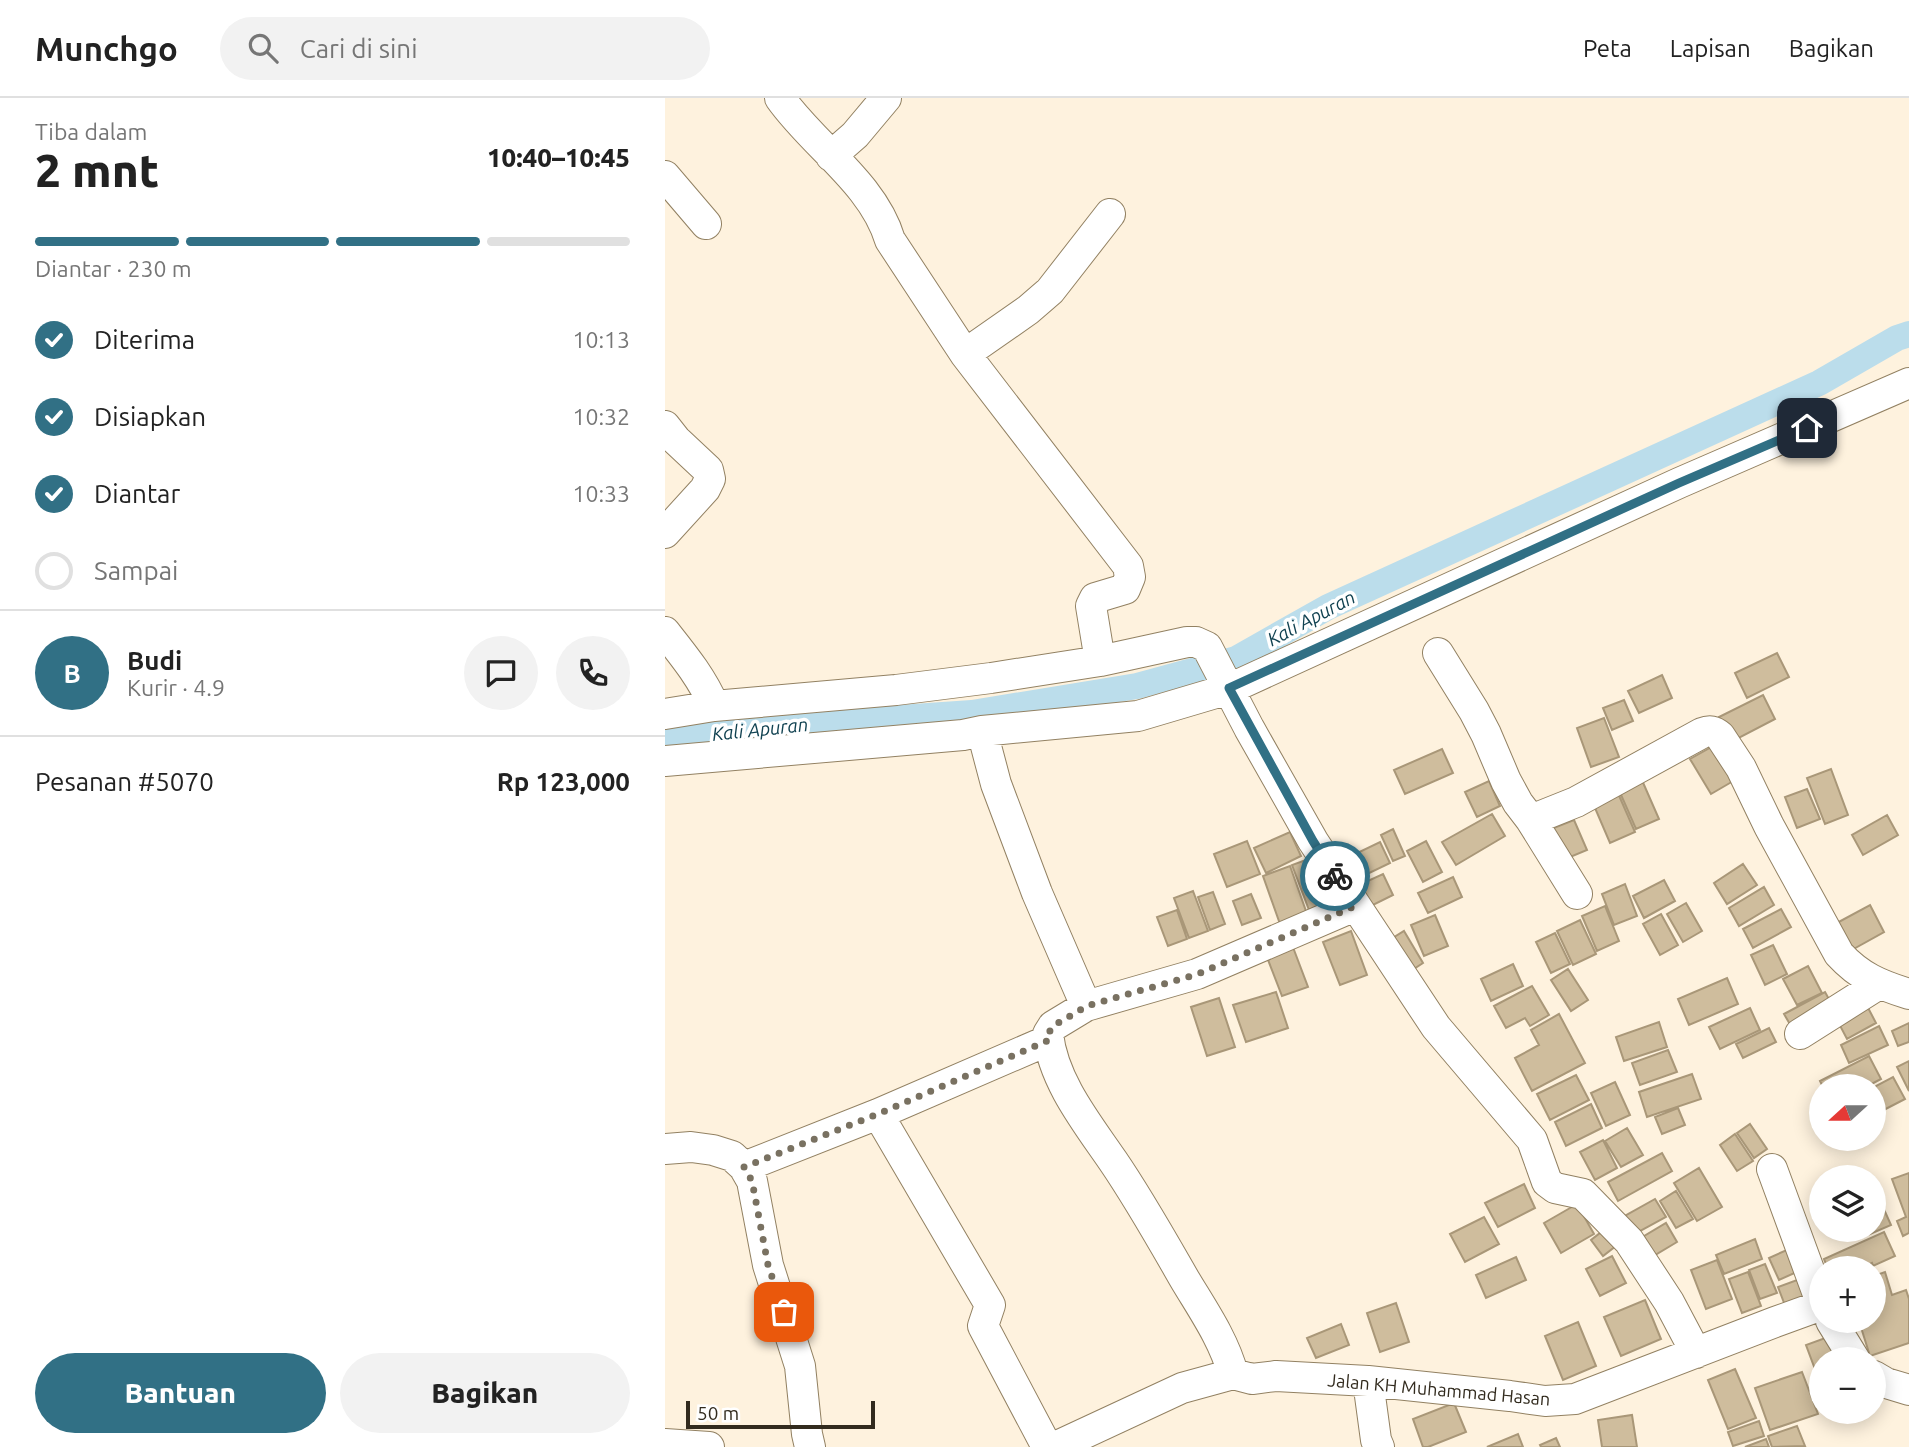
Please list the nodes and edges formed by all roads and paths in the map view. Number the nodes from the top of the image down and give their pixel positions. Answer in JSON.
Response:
{"nodes":[{"id":1,"x":780,"y":98,"type":"edge"},
{"id":2,"x":886,"y":98,"type":"edge"},
{"id":3,"x":831,"y":156,"type":"junction"},
{"id":4,"x":665,"y":176,"type":"edge"},
{"id":5,"x":1110,"y":214,"type":"dead end"},
{"id":6,"x":706,"y":224,"type":"dead end"},
{"id":7,"x":965,"y":354,"type":"junction"},
{"id":8,"x":1909,"y":383,"type":"edge"},
{"id":9,"x":665,"y":426,"type":"edge"},
{"id":10,"x":665,"y":533,"type":"edge"},
{"id":11,"x":665,"y":632,"type":"edge"},
{"id":12,"x":1438,"y":653,"type":"dead end"},
{"id":13,"x":1100,"y":661,"type":"junction"},
{"id":14,"x":1226,"y":684,"type":"junction"},
{"id":15,"x":714,"y":706,"type":"junction"},
{"id":16,"x":665,"y":714,"type":"edge"},
{"id":17,"x":982,"y":731,"type":"junction"},
{"id":18,"x":665,"y":761,"type":"edge"},
{"id":19,"x":1531,"y":820,"type":"junction"},
{"id":20,"x":1577,"y":894,"type":"dead end"},
{"id":21,"x":1355,"y":906,"type":"junction"},
{"id":22,"x":1878,"y":984,"type":"junction"},
{"id":23,"x":1909,"y":994,"type":"edge"},
{"id":24,"x":1087,"y":1006,"type":"junction"},
{"id":25,"x":1800,"y":1034,"type":"dead end"},
{"id":26,"x":1049,"y":1040,"type":"junction"},
{"id":27,"x":878,"y":1114,"type":"junction"},
{"id":28,"x":665,"y":1149,"type":"edge"},
{"id":29,"x":744,"y":1167,"type":"junction"},
{"id":30,"x":1772,"y":1169,"type":"dead end"},
{"id":31,"x":1809,"y":1270,"type":"edge"},
{"id":32,"x":1809,"y":1310,"type":"edge"},
{"id":33,"x":1696,"y":1353,"type":"junction"},
{"id":34,"x":1233,"y":1374,"type":"junction"},
{"id":35,"x":1368,"y":1381,"type":"junction"},
{"id":36,"x":1886,"y":1383,"type":"edge"},
{"id":37,"x":1909,"y":1390,"type":"edge"},
{"id":38,"x":665,"y":1444,"type":"edge"},
{"id":39,"x":709,"y":1447,"type":"edge"},
{"id":40,"x":810,"y":1447,"type":"edge"},
{"id":41,"x":1047,"y":1447,"type":"edge"},
{"id":42,"x":1055,"y":1447,"type":"edge"},
{"id":43,"x":1380,"y":1447,"type":"edge"}],
"edges":[{"from":1,"to":3,"type":"street"},
{"from":2,"to":3,"type":"street"},
{"from":3,"to":7,"type":"street"},
{"from":4,"to":6,"type":"street"},
{"from":5,"to":7,"type":"street"},
{"from":7,"to":13,"type":"street"},
{"from":8,"to":14,"type":"street"},
{"from":9,"to":10,"type":"street"},
{"from":11,"to":15,"type":"street"},
{"from":12,"to":19,"type":"street"},
{"from":13,"to":14,"type":"street"},
{"from":13,"to":15,"type":"street"},
{"from":14,"to":17,"type":"street"},
{"from":14,"to":21,"type":"street"},
{"from":15,"to":16,"type":"street"},
{"from":17,"to":18,"type":"street"},
{"from":17,"to":24,"type":"street"},
{"from":19,"to":20,"type":"street"},
{"from":19,"to":22,"type":"street"},
{"from":21,"to":24,"type":"street"},
{"from":21,"to":33,"type":"street"},
{"from":22,"to":23,"type":"street"},
{"from":22,"to":25,"type":"street"},
{"from":24,"to":26,"type":"street"},
{"from":26,"to":27,"type":"street"},
{"from":26,"to":34,"type":"street"},
{"from":27,"to":29,"type":"street"},
{"from":27,"to":41,"type":"street"},
{"from":28,"to":29,"type":"street"},
{"from":29,"to":40,"type":"street"},
{"from":30,"to":31,"type":"street"},
{"from":32,"to":33,"type":"street","name":"Jalan KH Muhammad Hasan"},
{"from":33,"to":35,"type":"street","name":"Jalan KH Muhammad Hasan"},
{"from":34,"to":35,"type":"street","name":"Jalan KH Muhammad Hasan"},
{"from":34,"to":42,"type":"street","name":"Jalan KH Muhammad Hasan"},
{"from":35,"to":43,"type":"street"},
{"from":36,"to":37,"type":"street"},
{"from":38,"to":39,"type":"street"}]}
